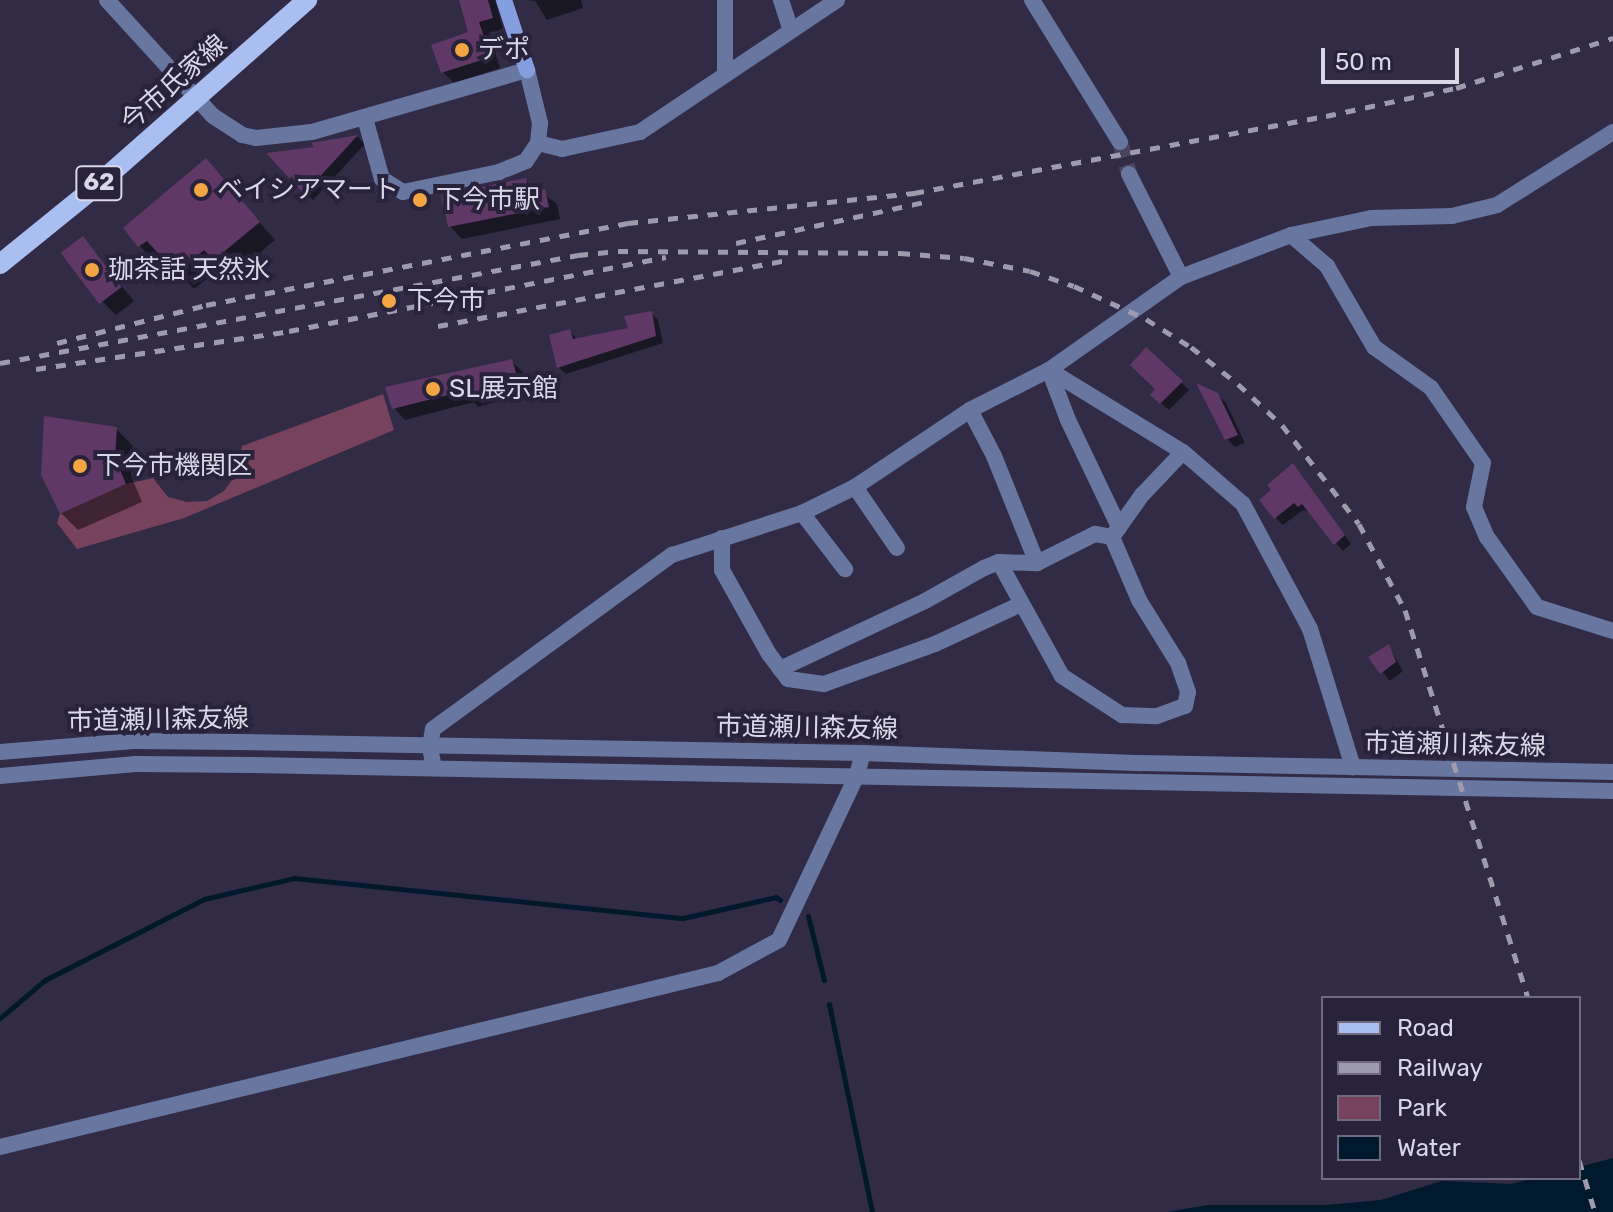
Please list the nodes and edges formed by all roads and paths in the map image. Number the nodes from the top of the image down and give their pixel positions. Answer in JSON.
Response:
{"nodes":[{"id":1,"x":107,"y":0,"type":"edge"},
{"id":2,"x":307,"y":0,"type":"edge"},
{"id":3,"x":504,"y":0,"type":"edge"},
{"id":4,"x":725,"y":0,"type":"edge"},
{"id":5,"x":781,"y":0,"type":"edge"},
{"id":6,"x":837,"y":0,"type":"edge"},
{"id":7,"x":1032,"y":0,"type":"edge"},
{"id":8,"x":791,"y":30,"type":"junction"},
{"id":9,"x":527,"y":70,"type":"junction"},
{"id":10,"x":725,"y":72,"type":"junction"},
{"id":11,"x":195,"y":97,"type":"junction"},
{"id":12,"x":365,"y":118,"type":"junction"},
{"id":13,"x":1613,"y":132,"type":"edge"},
{"id":14,"x":1120,"y":142,"type":"tunnel mouth"},
{"id":15,"x":538,"y":143,"type":"junction"},
{"id":16,"x":1129,"y":174,"type":"tunnel mouth"},
{"id":17,"x":1291,"y":235,"type":"junction"},
{"id":18,"x":0,"y":264,"type":"edge"},
{"id":19,"x":1181,"y":277,"type":"junction"},
{"id":20,"x":1049,"y":370,"type":"junction"},
{"id":21,"x":970,"y":410,"type":"junction"},
{"id":22,"x":1183,"y":452,"type":"junction"},
{"id":23,"x":855,"y":487,"type":"junction"},
{"id":24,"x":802,"y":513,"type":"junction"},
{"id":25,"x":1115,"y":532,"type":"junction"},
{"id":26,"x":722,"y":538,"type":"junction"},
{"id":27,"x":897,"y":548,"type":"dead end"},
{"id":28,"x":999,"y":562,"type":"junction"},
{"id":29,"x":1037,"y":563,"type":"junction"},
{"id":30,"x":845,"y":569,"type":"dead end"},
{"id":31,"x":1021,"y":604,"type":"junction"},
{"id":32,"x":1613,"y":631,"type":"edge"},
{"id":33,"x":780,"y":669,"type":"junction"},
{"id":34,"x":430,"y":747,"type":"junction"},
{"id":35,"x":0,"y":752,"type":"edge"},
{"id":36,"x":863,"y":753,"type":"junction"},
{"id":37,"x":1353,"y":767,"type":"junction"},
{"id":38,"x":434,"y":768,"type":"junction"},
{"id":39,"x":1613,"y":772,"type":"edge"},
{"id":40,"x":857,"y":775,"type":"junction"},
{"id":41,"x":0,"y":776,"type":"edge"},
{"id":42,"x":1613,"y":791,"type":"edge"},
{"id":43,"x":0,"y":1147,"type":"edge"}],
"edges":[{"from":1,"to":11,"type":"street"},
{"from":2,"to":11,"type":"main road","name":"今市氏家線","number":"62"},
{"from":3,"to":9,"type":"main road"},
{"from":4,"to":10,"type":"street"},
{"from":5,"to":8,"type":"street"},
{"from":6,"to":8,"type":"street"},
{"from":7,"to":14,"type":"street"},
{"from":8,"to":10,"type":"street"},
{"from":9,"to":12,"type":"street"},
{"from":9,"to":15,"type":"street"},
{"from":10,"to":15,"type":"street"},
{"from":11,"to":12,"type":"street"},
{"from":11,"to":18,"type":"main road","name":"今市氏家線","number":"62"},
{"from":12,"to":15,"type":"street"},
{"from":13,"to":17,"type":"street"},
{"from":16,"to":19,"type":"street"},
{"from":17,"to":19,"type":"street"},
{"from":17,"to":32,"type":"street"},
{"from":19,"to":20,"type":"street"},
{"from":20,"to":21,"type":"street"},
{"from":20,"to":22,"type":"street"},
{"from":20,"to":25,"type":"street"},
{"from":21,"to":23,"type":"street"},
{"from":21,"to":29,"type":"street"},
{"from":22,"to":25,"type":"street"},
{"from":22,"to":37,"type":"street"},
{"from":23,"to":24,"type":"street"},
{"from":23,"to":27,"type":"street"},
{"from":24,"to":26,"type":"street"},
{"from":24,"to":30,"type":"street"},
{"from":25,"to":29,"type":"street"},
{"from":25,"to":31,"type":"street"},
{"from":26,"to":33,"type":"street"},
{"from":26,"to":34,"type":"street"},
{"from":28,"to":29,"type":"street"},
{"from":28,"to":31,"type":"street"},
{"from":28,"to":33,"type":"street"},
{"from":31,"to":33,"type":"street"},
{"from":34,"to":35,"type":"street","name":"市道瀬川森友線"},
{"from":34,"to":36,"type":"street","name":"市道瀬川森友線"},
{"from":34,"to":38,"type":"street"},
{"from":36,"to":37,"type":"street","name":"市道瀬川森友線"},
{"from":36,"to":40,"type":"street"},
{"from":37,"to":39,"type":"street","name":"市道瀬川森友線"},
{"from":38,"to":40,"type":"street","name":"市道瀬川森友線"},
{"from":38,"to":41,"type":"street","name":"市道瀬川森友線"},
{"from":40,"to":42,"type":"street","name":"市道瀬川森友線"},
{"from":40,"to":43,"type":"street"}]}
